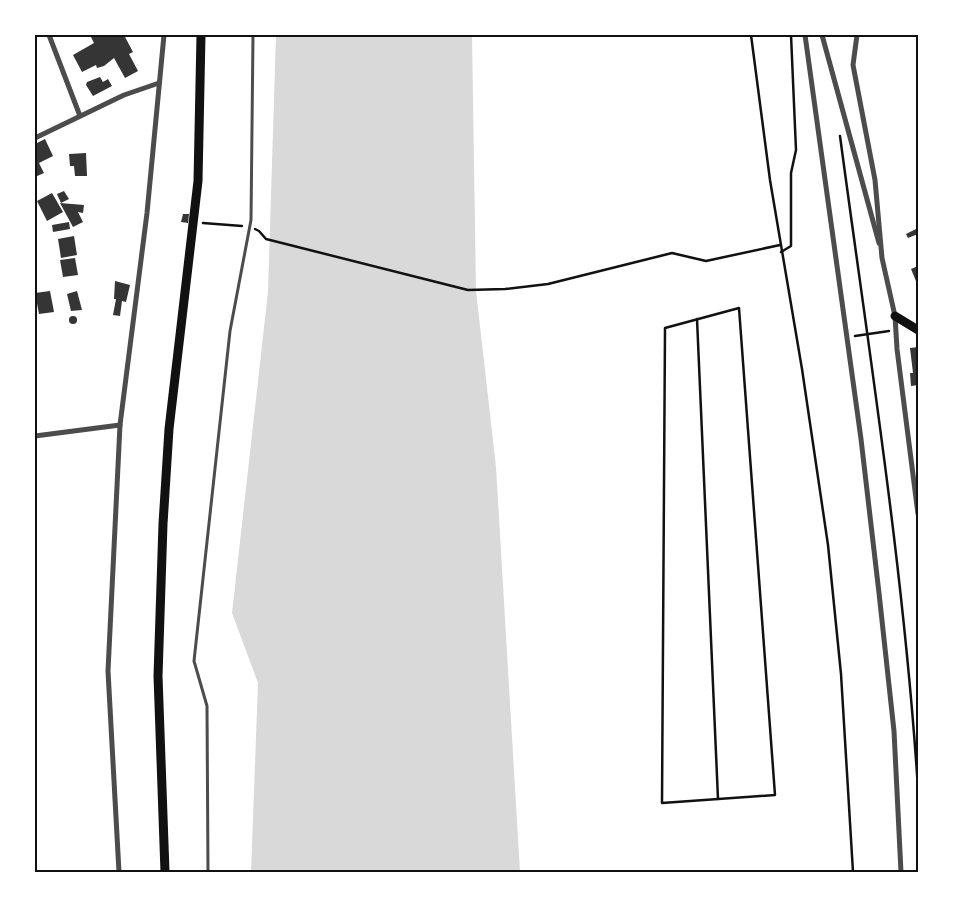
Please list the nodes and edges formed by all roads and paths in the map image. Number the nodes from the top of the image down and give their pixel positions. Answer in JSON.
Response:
{"nodes":[{"id":1,"x":50,"y":35,"type":"edge"},
{"id":2,"x":164,"y":35,"type":"edge"},
{"id":3,"x":201,"y":35,"type":"edge"},
{"id":4,"x":254,"y":35,"type":"edge"},
{"id":5,"x":751,"y":35,"type":"edge"},
{"id":6,"x":791,"y":35,"type":"edge"},
{"id":7,"x":805,"y":35,"type":"edge"},
{"id":8,"x":822,"y":35,"type":"edge"},
{"id":9,"x":858,"y":36,"type":"edge"},
{"id":10,"x":158,"y":83,"type":"junction"},
{"id":11,"x":80,"y":116,"type":"junction"},
{"id":12,"x":839,"y":132,"type":"dead end"},
{"id":13,"x":35,"y":138,"type":"edge"},
{"id":14,"x":194,"y":223,"type":"junction"},
{"id":15,"x":249,"y":228,"type":"junction"},
{"id":16,"x":780,"y":246,"type":"junction"},
{"id":17,"x":781,"y":252,"type":"junction"},
{"id":18,"x":882,"y":258,"type":"junction"},
{"id":19,"x":895,"y":316,"type":"junction"},
{"id":20,"x":697,"y":319,"type":"junction"},
{"id":21,"x":896,"y":330,"type":"junction"},
{"id":22,"x":918,"y":330,"type":"edge"},
{"id":23,"x":866,"y":334,"type":"junction"},
{"id":24,"x":847,"y":338,"type":"junction"},
{"id":25,"x":120,"y":425,"type":"junction"},
{"id":26,"x":35,"y":436,"type":"edge"},
{"id":27,"x":918,"y":514,"type":"edge"},
{"id":28,"x":918,"y":789,"type":"edge"},
{"id":29,"x":718,"y":799,"type":"junction"},
{"id":30,"x":119,"y":872,"type":"edge"},
{"id":31,"x":165,"y":872,"type":"edge"},
{"id":32,"x":208,"y":872,"type":"edge"},
{"id":33,"x":853,"y":872,"type":"edge"},
{"id":34,"x":901,"y":872,"type":"edge"}],
"edges":[{"from":1,"to":11,"type":"street"},
{"from":2,"to":10,"type":"street"},
{"from":3,"to":14,"type":"main road"},
{"from":4,"to":15,"type":"lane"},
{"from":5,"to":16,"type":"path"},
{"from":6,"to":17,"type":"path"},
{"from":7,"to":24,"type":"street"},
{"from":8,"to":18,"type":"street"},
{"from":9,"to":18,"type":"street"},
{"from":10,"to":11,"type":"street"},
{"from":10,"to":25,"type":"street"},
{"from":11,"to":13,"type":"street"},
{"from":12,"to":23,"type":"path"},
{"from":14,"to":15,"type":"path"},
{"from":14,"to":31,"type":"main road"},
{"from":15,"to":16,"type":"path"},
{"from":15,"to":32,"type":"lane"},
{"from":16,"to":17,"type":"path"},
{"from":17,"to":33,"type":"path"},
{"from":18,"to":19,"type":"street"},
{"from":19,"to":21,"type":"street"},
{"from":19,"to":22,"type":"main road"},
{"from":20,"to":29,"type":"path"},
{"from":20,"to":29,"type":"path"},
{"from":20,"to":29,"type":"path"},
{"from":21,"to":23,"type":"path"},
{"from":21,"to":27,"type":"street"},
{"from":23,"to":24,"type":"path"},
{"from":23,"to":28,"type":"path"},
{"from":24,"to":34,"type":"street"},
{"from":25,"to":26,"type":"street"},
{"from":25,"to":30,"type":"street"}]}
